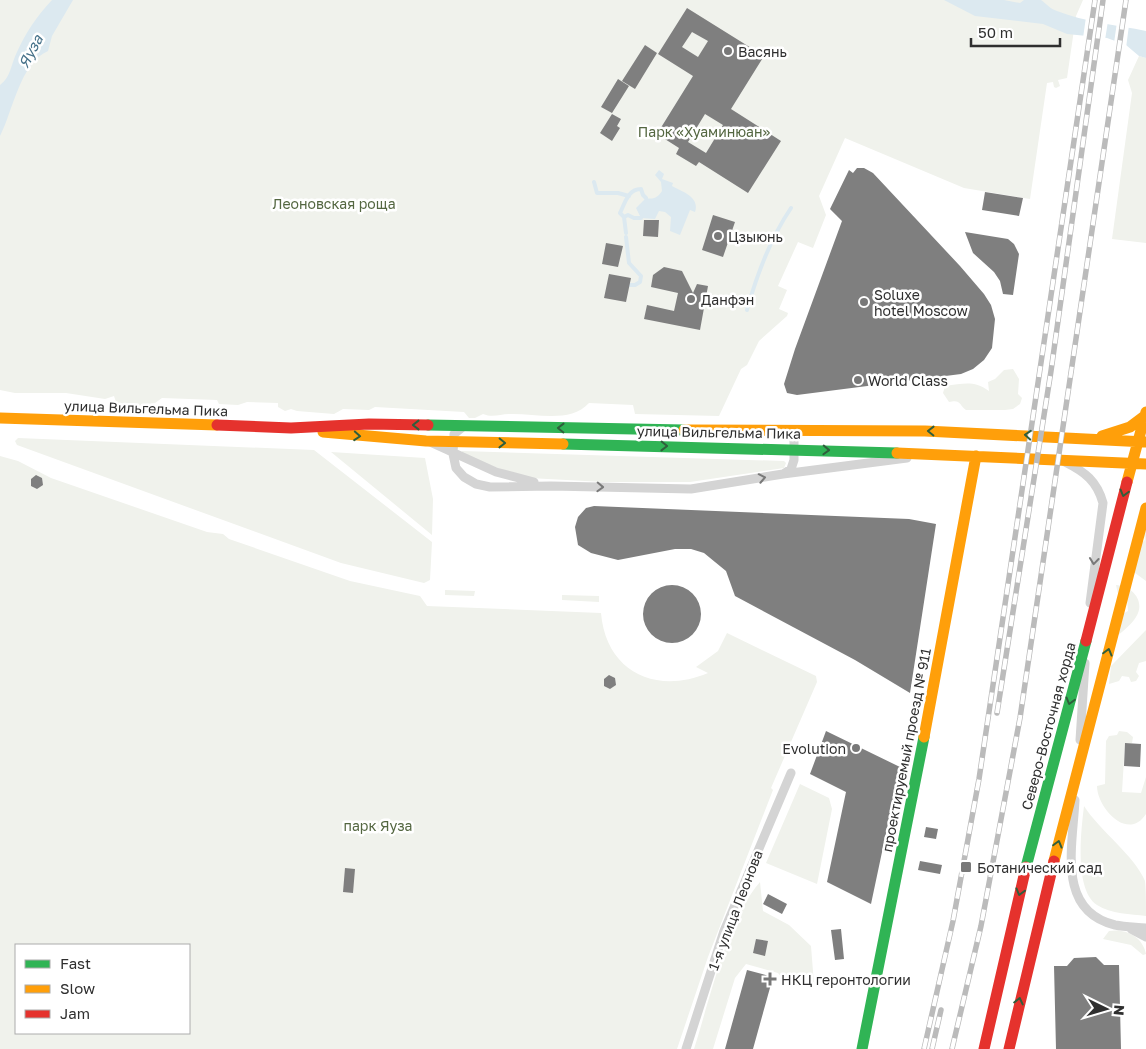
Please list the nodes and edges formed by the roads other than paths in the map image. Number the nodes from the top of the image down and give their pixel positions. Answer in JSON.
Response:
{"nodes":[{"id":1,"x":1146,"y":413,"type":"edge"},
{"id":2,"x":0,"y":418,"type":"edge"},
{"id":3,"x":464,"y":426,"type":"junction"},
{"id":4,"x":291,"y":428,"type":"junction"},
{"id":5,"x":786,"y":431,"type":"junction"},
{"id":6,"x":1077,"y":438,"type":"junction"},
{"id":7,"x":426,"y":441,"type":"junction"},
{"id":8,"x":453,"y":442,"type":"junction"},
{"id":9,"x":1146,"y":442,"type":"edge"},
{"id":10,"x":794,"y":449,"type":"junction"},
{"id":11,"x":453,"y":454,"type":"junction"},
{"id":12,"x":939,"y":454,"type":"junction"},
{"id":13,"x":976,"y":456,"type":"junction"},
{"id":14,"x":1065,"y":462,"type":"junction"},
{"id":15,"x":1146,"y":465,"type":"edge"},
{"id":16,"x":783,"y":474,"type":"junction"},
{"id":17,"x":551,"y":486,"type":"junction"},
{"id":18,"x":1146,"y":508,"type":"edge"},
{"id":19,"x":791,"y":773,"type":"dead end"},
{"id":20,"x":1116,"y":925,"type":"junction"},
{"id":21,"x":1146,"y":928,"type":"edge"},
{"id":22,"x":1146,"y":937,"type":"edge"},
{"id":23,"x":686,"y":1049,"type":"edge"},
{"id":24,"x":862,"y":1049,"type":"edge"},
{"id":25,"x":984,"y":1049,"type":"edge"},
{"id":26,"x":1009,"y":1049,"type":"edge"}],
"edges":[{"from":1,"to":6,"type":"main road"},
{"from":1,"to":25,"type":"main road","name":"Северо-Восточная хорда","one_way":true},
{"from":2,"to":4,"type":"main road","name":"улица Вильгельма Пика"},
{"from":3,"to":4,"type":"main road","name":"улица Вильгельма Пика","one_way":true},
{"from":5,"to":3,"type":"main road","name":"улица Вильгельма Пика","one_way":true},
{"from":3,"to":8,"type":"street"},
{"from":4,"to":7,"type":"main road","name":"улица Вильгельма Пика","one_way":true},
{"from":6,"to":5,"type":"main road","name":"улица Вильгельма Пика","one_way":true},
{"from":5,"to":10,"type":"street"},
{"from":6,"to":9,"type":"main road","name":"улица Вильгельма Пика"},
{"from":7,"to":8,"type":"main road","name":"улица Вильгельма Пика"},
{"from":7,"to":11,"type":"street"},
{"from":8,"to":10,"type":"main road","name":"улица Вильгельма Пика","one_way":true},
{"from":8,"to":11,"type":"street"},
{"from":10,"to":12,"type":"main road","name":"улица Вильгельма Пика","one_way":true},
{"from":10,"to":16,"type":"street"},
{"from":11,"to":17,"type":"street"},
{"from":11,"to":17,"type":"street"},
{"from":12,"to":13,"type":"main road","name":"улица Вильгельма Пика"},
{"from":12,"to":16,"type":"street"},
{"from":13,"to":14,"type":"main road","name":"улица Вильгельма Пика"},
{"from":13,"to":24,"type":"main road","name":"проектируемый проезд № 911"},
{"from":14,"to":15,"type":"main road","name":"улица Вильгельма Пика"},
{"from":14,"to":20,"type":"street","one_way":true},
{"from":17,"to":16,"type":"street","one_way":true},
{"from":26,"to":18,"type":"main road","one_way":true},
{"from":19,"to":23,"type":"street","name":"1-я улица Леонова"},
{"from":20,"to":21,"type":"street"},
{"from":20,"to":22,"type":"street"}]}
